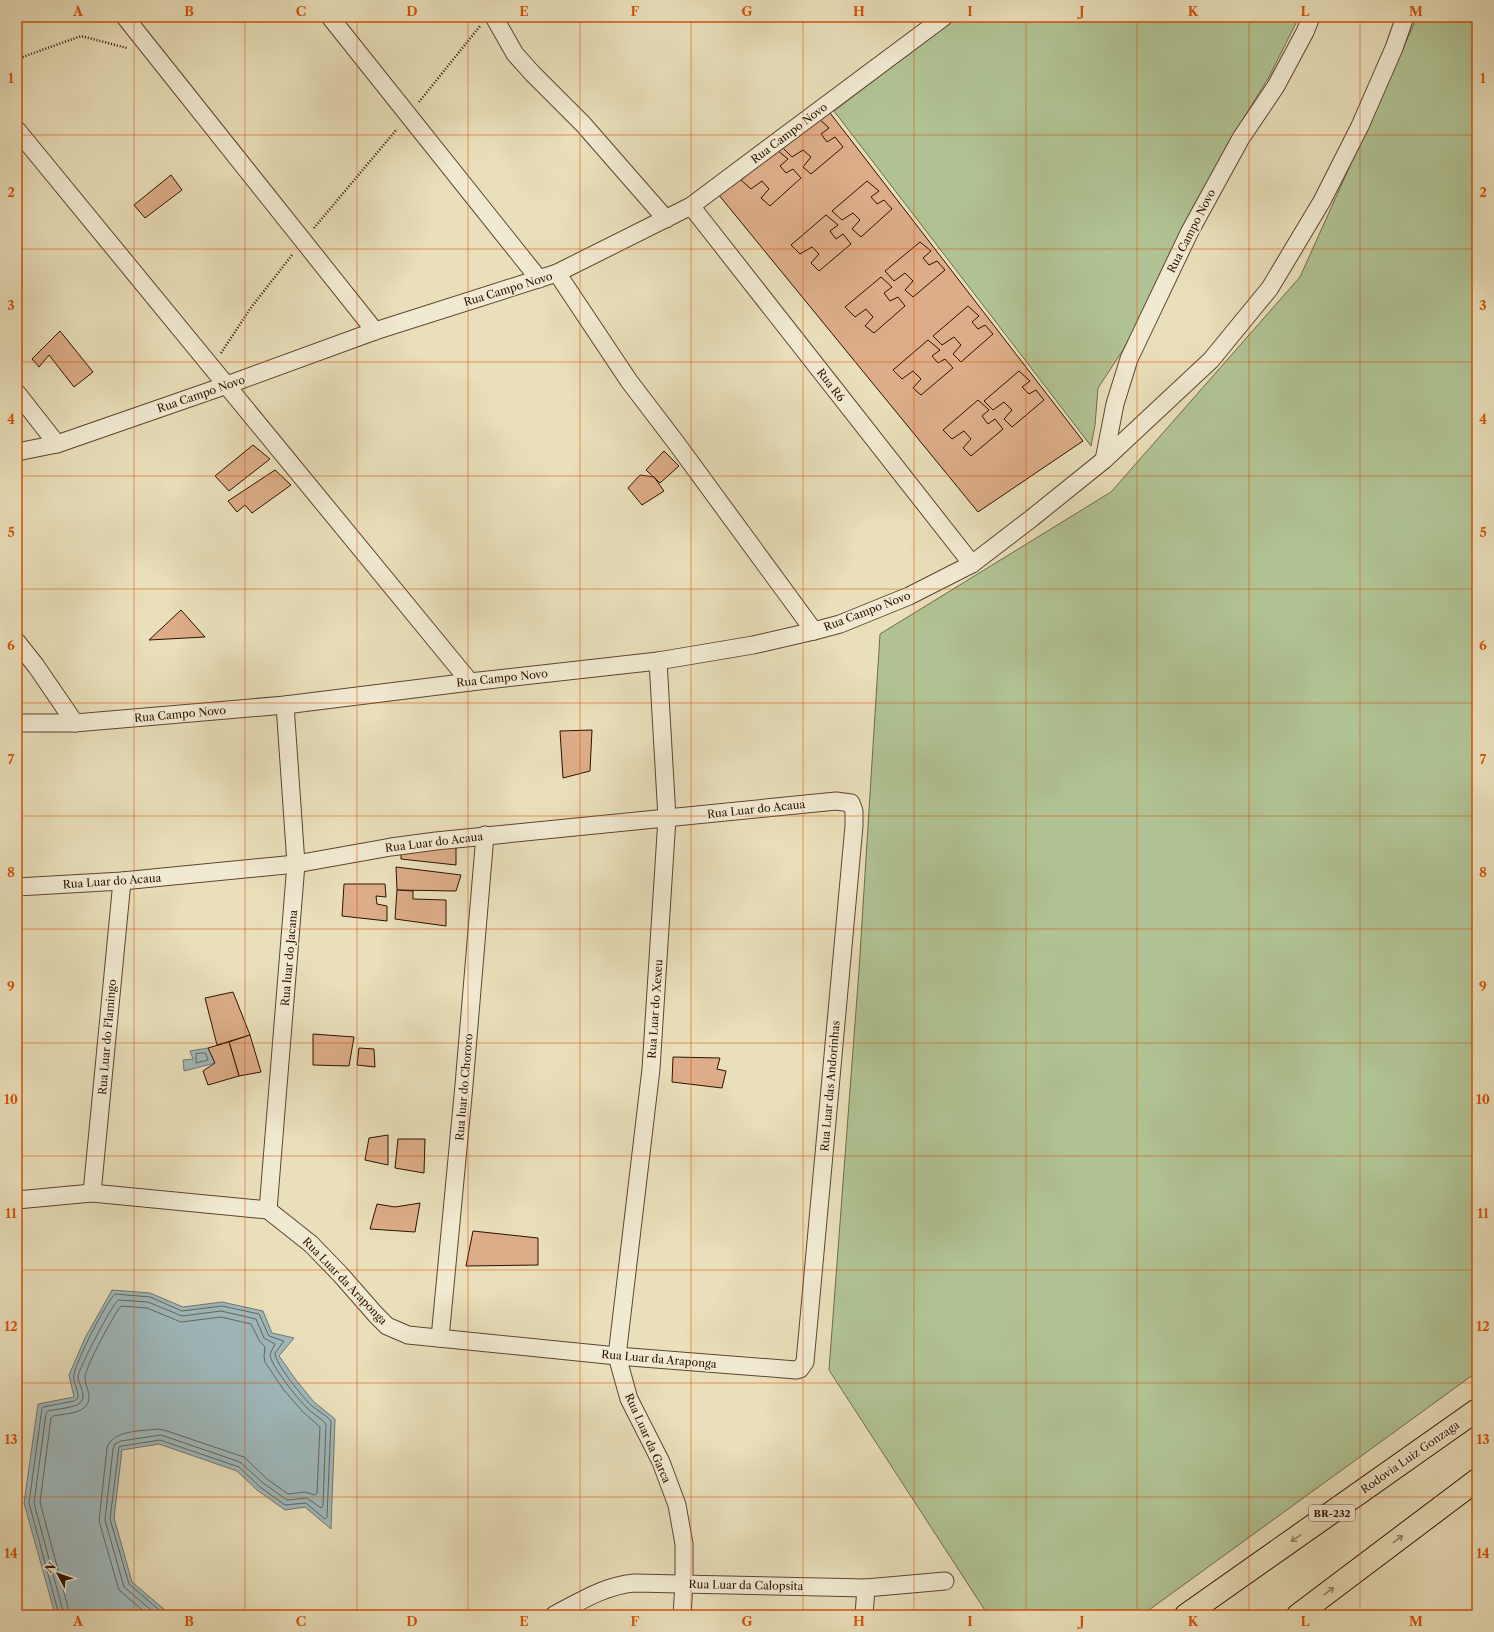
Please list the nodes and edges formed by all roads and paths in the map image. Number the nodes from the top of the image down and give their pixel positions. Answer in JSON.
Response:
{"nodes":[{"id":1,"x":125,"y":17,"type":"edge"},
{"id":2,"x":330,"y":17,"type":"edge"},
{"id":3,"x":944,"y":17,"type":"edge"},
{"id":4,"x":1311,"y":17,"type":"edge"},
{"id":5,"x":1405,"y":17,"type":"edge"},
{"id":6,"x":488,"y":20,"type":"edge"},
{"id":7,"x":155,"y":55,"type":"junction"},
{"id":8,"x":17,"y":59,"type":"edge"},
{"id":9,"x":408,"y":116,"type":"junction"},
{"id":10,"x":17,"y":130,"type":"edge"},
{"id":11,"x":691,"y":206,"type":"junction"},
{"id":12,"x":666,"y":219,"type":"junction"},
{"id":13,"x":303,"y":241,"type":"junction"},
{"id":14,"x":557,"y":274,"type":"junction"},
{"id":15,"x":539,"y":279,"type":"junction"},
{"id":16,"x":376,"y":331,"type":"junction"},
{"id":17,"x":212,"y":369,"type":"junction"},
{"id":18,"x":227,"y":385,"type":"junction"},
{"id":19,"x":17,"y":393,"type":"edge"},
{"id":20,"x":57,"y":444,"type":"junction"},
{"id":21,"x":17,"y":452,"type":"edge"},
{"id":22,"x":1104,"y":460,"type":"junction"},
{"id":23,"x":972,"y":564,"type":"junction"},
{"id":24,"x":814,"y":631,"type":"junction"},
{"id":25,"x":17,"y":642,"type":"edge"},
{"id":26,"x":658,"y":661,"type":"junction"},
{"id":27,"x":470,"y":682,"type":"junction"},
{"id":28,"x":284,"y":705,"type":"junction"},
{"id":29,"x":17,"y":723,"type":"edge"},
{"id":30,"x":75,"y":723,"type":"junction"},
{"id":31,"x":850,"y":803,"type":"joint"},
{"id":32,"x":667,"y":818,"type":"junction"},
{"id":33,"x":485,"y":835,"type":"junction"},
{"id":34,"x":296,"y":864,"type":"junction"},
{"id":35,"x":122,"y":881,"type":"junction"},
{"id":36,"x":17,"y":887,"type":"edge"},
{"id":37,"x":92,"y":1193,"type":"junction"},
{"id":38,"x":17,"y":1200,"type":"edge"},
{"id":39,"x":268,"y":1210,"type":"junction"},
{"id":40,"x":440,"y":1338,"type":"junction"},
{"id":41,"x":617,"y":1356,"type":"junction"},
{"id":42,"x":800,"y":1369,"type":"joint"},
{"id":43,"x":1477,"y":1410,"type":"edge"},
{"id":44,"x":1477,"y":1480,"type":"edge"},
{"id":45,"x":945,"y":1581,"type":"dead end"},
{"id":46,"x":684,"y":1584,"type":"junction"},
{"id":47,"x":866,"y":1588,"type":"junction"},
{"id":48,"x":554,"y":1615,"type":"edge"},
{"id":49,"x":682,"y":1615,"type":"edge"},
{"id":50,"x":864,"y":1615,"type":"edge"},
{"id":51,"x":1186,"y":1615,"type":"edge"},
{"id":52,"x":1298,"y":1615,"type":"edge"}],
"edges":[{"from":1,"to":7,"type":"street"},
{"from":2,"to":9,"type":"street"},
{"from":3,"to":11,"type":"street","name":"Rua Campo Novo"},
{"from":4,"to":22,"type":"street","name":"Rua Campo Novo"},
{"from":5,"to":22,"type":"street","name":"Rua Campo Novo"},
{"from":6,"to":9,"type":"path"},
{"from":6,"to":12,"type":"street"},
{"from":7,"to":8,"type":"path"},
{"from":7,"to":13,"type":"street"},
{"from":9,"to":13,"type":"path"},
{"from":9,"to":15,"type":"street"},
{"from":10,"to":17,"type":"street"},
{"from":11,"to":12,"type":"street","name":"Rua Campo Novo"},
{"from":11,"to":23,"type":"street","name":"Rua R6"},
{"from":12,"to":14,"type":"street","name":"Rua Campo Novo"},
{"from":13,"to":16,"type":"street"},
{"from":13,"to":17,"type":"path"},
{"from":14,"to":15,"type":"street","name":"Rua Campo Novo"},
{"from":14,"to":24,"type":"street"},
{"from":15,"to":16,"type":"street","name":"Rua Campo Novo"},
{"from":16,"to":18,"type":"street","name":"Rua Campo Novo"},
{"from":17,"to":18,"type":"street"},
{"from":18,"to":20,"type":"street","name":"Rua Campo Novo"},
{"from":18,"to":27,"type":"street"},
{"from":19,"to":20,"type":"street"},
{"from":20,"to":21,"type":"street","name":"Rua Campo Novo"},
{"from":22,"to":23,"type":"street","name":"Rua Campo Novo"},
{"from":23,"to":24,"type":"street","name":"Rua Campo Novo"},
{"from":24,"to":26,"type":"street","name":"Rua Campo Novo"},
{"from":25,"to":30,"type":"street"},
{"from":26,"to":27,"type":"street","name":"Rua Campo Novo"},
{"from":26,"to":32,"type":"street","name":"Rua Luar do Xexeu"},
{"from":27,"to":28,"type":"street","name":"Rua Campo Novo"},
{"from":28,"to":30,"type":"street","name":"Rua Campo Novo"},
{"from":28,"to":34,"type":"street","name":"Rua luar do Jacana"},
{"from":29,"to":30,"type":"street","name":"Rua Campo Novo"},
{"from":31,"to":32,"type":"street","name":"Rua Luar do Acaua"},
{"from":31,"to":42,"type":"street","name":"Rua Luar das Andorinhas"},
{"from":32,"to":33,"type":"street","name":"Rua Luar do Acaua"},
{"from":32,"to":41,"type":"street","name":"Rua Luar do Xexeu"},
{"from":33,"to":34,"type":"street","name":"Rua Luar do Acaua"},
{"from":33,"to":40,"type":"street","name":"Rua luar do Chororo"},
{"from":34,"to":35,"type":"street","name":"Rua Luar do Acaua"},
{"from":34,"to":39,"type":"street","name":"Rua luar do Jacana"},
{"from":35,"to":36,"type":"street","name":"Rua Luar do Acaua"},
{"from":35,"to":37,"type":"street","name":"Rua Luar do Flamingo"},
{"from":37,"to":38,"type":"street"},
{"from":37,"to":39,"type":"street"},
{"from":39,"to":40,"type":"street","name":"Rua Luar da Araponga"},
{"from":40,"to":41,"type":"street","name":"Rua Luar da Araponga"},
{"from":41,"to":42,"type":"street","name":"Rua Luar da Araponga"},
{"from":41,"to":46,"type":"street","name":"Rua Luar da Garca"},
{"from":43,"to":51,"type":"highway","name":"Rodovia Luiz Gonzaga","number":"BR-232","one_way":true},
{"from":52,"to":44,"type":"highway","one_way":true},
{"from":45,"to":47,"type":"street","name":"Rua Luar da Calopsita"},
{"from":46,"to":47,"type":"street","name":"Rua Luar da Calopsita"},
{"from":46,"to":48,"type":"street","name":"Rua Luar da Calopsita"},
{"from":46,"to":49,"type":"street","name":"Rua Luar da Garca"},
{"from":47,"to":50,"type":"street"}]}
